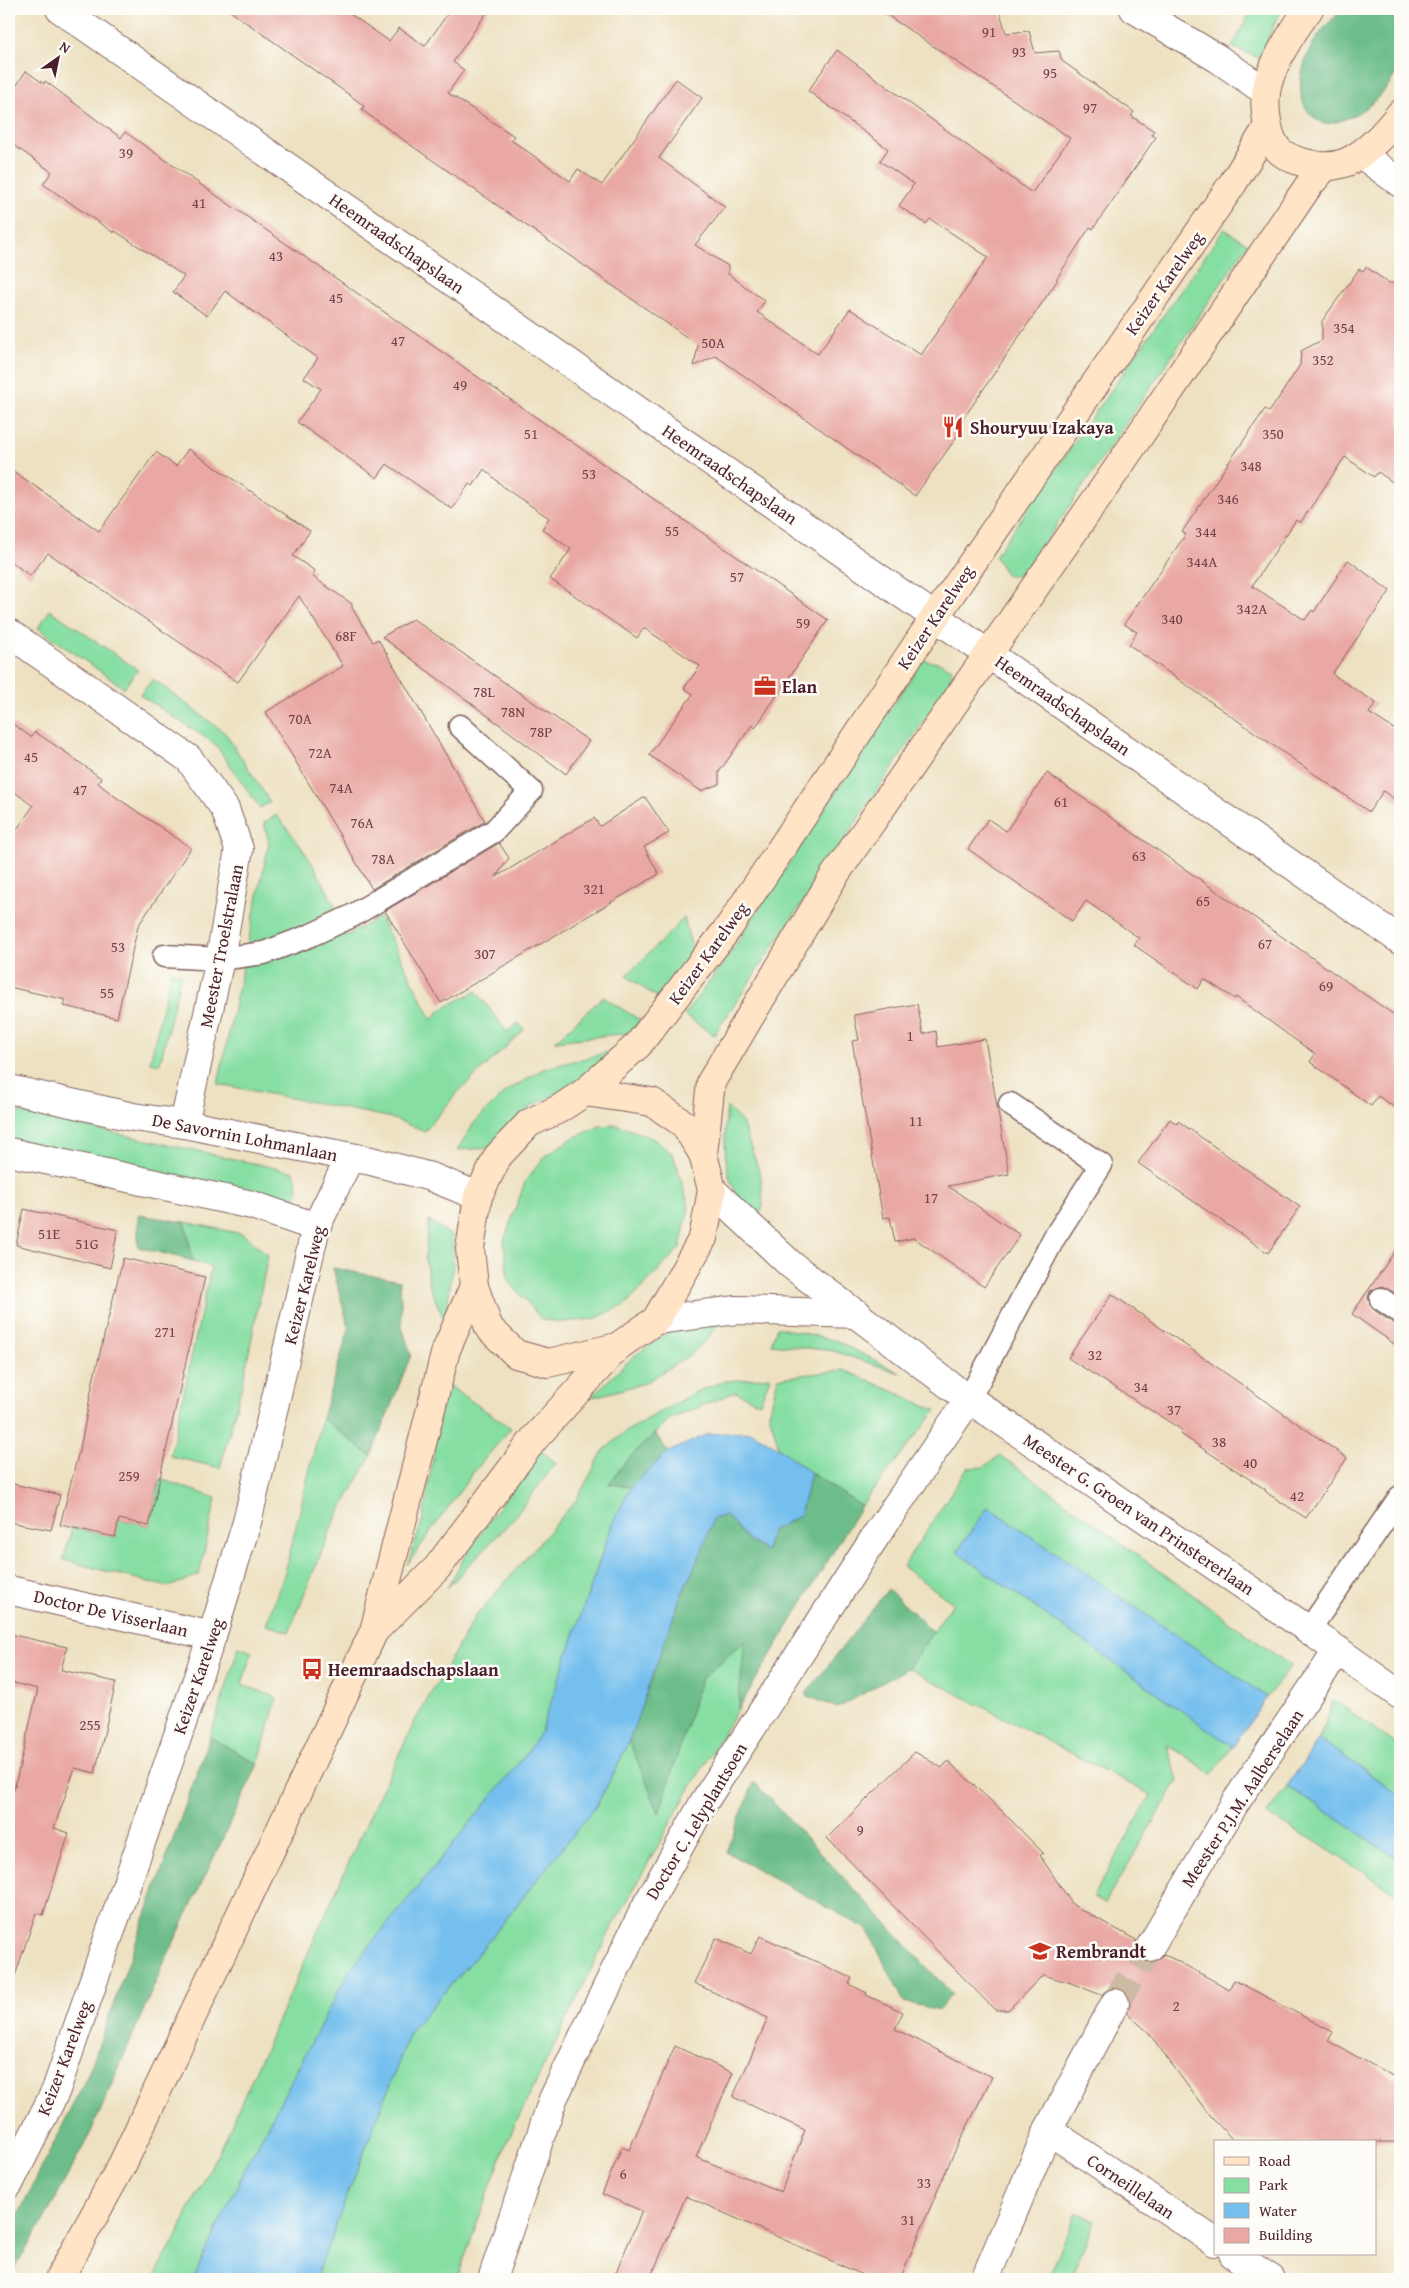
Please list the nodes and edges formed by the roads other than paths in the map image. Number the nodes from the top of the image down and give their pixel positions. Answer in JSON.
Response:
{"nodes":[{"id":1,"x":60,"y":9,"type":"edge"},
{"id":2,"x":1134,"y":9,"type":"edge"},
{"id":3,"x":1309,"y":9,"type":"edge"},
{"id":4,"x":1266,"y":92,"type":"junction"},
{"id":5,"x":1400,"y":114,"type":"edge"},
{"id":6,"x":1267,"y":128,"type":"junction"},
{"id":7,"x":1361,"y":154,"type":"junction"},
{"id":8,"x":1324,"y":168,"type":"junction"},
{"id":9,"x":1400,"y":183,"type":"edge"},
{"id":10,"x":934,"y":617,"type":"junction"},
{"id":11,"x":9,"y":634,"type":"edge"},
{"id":12,"x":988,"y":653,"type":"junction"},
{"id":13,"x":460,"y":726,"type":"dead end"},
{"id":14,"x":1400,"y":940,"type":"edge"},
{"id":15,"x":164,"y":956,"type":"dead end"},
{"id":16,"x":220,"y":959,"type":"junction"},
{"id":17,"x":9,"y":1090,"type":"edge"},
{"id":18,"x":585,"y":1092,"type":"junction"},
{"id":19,"x":1010,"y":1104,"type":"dead end"},
{"id":20,"x":184,"y":1124,"type":"junction"},
{"id":21,"x":9,"y":1152,"type":"edge"},
{"id":22,"x":702,"y":1154,"type":"junction"},
{"id":23,"x":350,"y":1157,"type":"junction"},
{"id":24,"x":712,"y":1190,"type":"junction"},
{"id":25,"x":478,"y":1196,"type":"junction"},
{"id":26,"x":316,"y":1227,"type":"junction"},
{"id":27,"x":474,"y":1286,"type":"junction"},
{"id":28,"x":1381,"y":1299,"type":"dead end"},
{"id":29,"x":1400,"y":1312,"type":"edge"},
{"id":30,"x":858,"y":1314,"type":"junction"},
{"id":31,"x":656,"y":1320,"type":"junction"},
{"id":32,"x":617,"y":1347,"type":"junction"},
{"id":33,"x":969,"y":1399,"type":"junction"},
{"id":34,"x":1400,"y":1497,"type":"edge"},
{"id":35,"x":9,"y":1590,"type":"edge"},
{"id":36,"x":1309,"y":1630,"type":"junction"},
{"id":37,"x":374,"y":1631,"type":"junction"},
{"id":38,"x":212,"y":1636,"type":"junction"},
{"id":39,"x":1338,"y":1650,"type":"junction"},
{"id":40,"x":1400,"y":1695,"type":"edge"},
{"id":41,"x":1150,"y":1947,"type":"tunnel mouth"},
{"id":42,"x":1115,"y":2003,"type":"tunnel mouth"},
{"id":43,"x":1048,"y":2130,"type":"junction"},
{"id":44,"x":9,"y":2184,"type":"edge"},
{"id":45,"x":1214,"y":2241,"type":"edge"},
{"id":46,"x":1236,"y":2256,"type":"edge"},
{"id":47,"x":59,"y":2279,"type":"edge"},
{"id":48,"x":492,"y":2279,"type":"edge"},
{"id":49,"x":985,"y":2279,"type":"edge"},
{"id":50,"x":1271,"y":2279,"type":"edge"}],
"edges":[{"from":1,"to":10,"type":"street","name":"Heemraadschapslaan"},
{"from":2,"to":4,"type":"street"},
{"from":3,"to":4,"type":"main road"},
{"from":4,"to":6,"type":"main road"},
{"from":5,"to":7,"type":"main road"},
{"from":6,"to":8,"type":"main road"},
{"from":6,"to":10,"type":"main road","name":"Keizer Karelweg"},
{"from":7,"to":8,"type":"main road"},
{"from":7,"to":9,"type":"street"},
{"from":8,"to":12,"type":"main road"},
{"from":10,"to":12,"type":"street","name":"Heemraadschapslaan"},
{"from":10,"to":18,"type":"main road","name":"Keizer Karelweg"},
{"from":11,"to":16,"type":"street","name":"Meester Troelstralaan"},
{"from":12,"to":14,"type":"street","name":"Heemraadschapslaan"},
{"from":12,"to":22,"type":"main road"},
{"from":13,"to":16,"type":"lane"},
{"from":15,"to":16,"type":"lane"},
{"from":16,"to":20,"type":"street","name":"Meester Troelstralaan"},
{"from":17,"to":20,"type":"street","name":"De Savornin Lohmanlaan"},
{"from":18,"to":22,"type":"main road"},
{"from":18,"to":25,"type":"main road","name":"Keizer Karelweg"},
{"from":19,"to":33,"type":"lane"},
{"from":20,"to":23,"type":"street","name":"De Savornin Lohmanlaan"},
{"from":21,"to":26,"type":"street"},
{"from":22,"to":24,"type":"main road"},
{"from":23,"to":25,"type":"street","name":"De Savornin Lohmanlaan"},
{"from":23,"to":26,"type":"street","name":"Keizer Karelweg"},
{"from":24,"to":30,"type":"street","name":"Meester G. Groen van Prinstererlaan"},
{"from":24,"to":31,"type":"main road"},
{"from":25,"to":27,"type":"main road","name":"Keizer Karelweg"},
{"from":26,"to":38,"type":"street","name":"Keizer Karelweg"},
{"from":27,"to":32,"type":"main road","name":"Keizer Karelweg"},
{"from":27,"to":37,"type":"main road"},
{"from":28,"to":29,"type":"lane"},
{"from":30,"to":31,"type":"street"},
{"from":30,"to":33,"type":"street","name":"Meester G. Groen van Prinstererlaan"},
{"from":31,"to":32,"type":"main road"},
{"from":32,"to":37,"type":"main road"},
{"from":33,"to":36,"type":"street","name":"Meester G. Groen van Prinstererlaan"},
{"from":33,"to":48,"type":"street","name":"Doctor C. Lelyplantsoen"},
{"from":34,"to":36,"type":"lane"},
{"from":35,"to":38,"type":"street","name":"Doctor De Visserlaan"},
{"from":36,"to":39,"type":"street","name":"Meester G. Groen van Prinstererlaan"},
{"from":37,"to":47,"type":"main road"},
{"from":38,"to":44,"type":"street","name":"Keizer Karelweg"},
{"from":39,"to":40,"type":"street","name":"Meester G. Groen van Prinstererlaan"},
{"from":39,"to":41,"type":"street","name":"Meester P.J.M. Aalberselaan"},
{"from":42,"to":43,"type":"street"},
{"from":43,"to":45,"type":"street","name":"Corneillelaan"},
{"from":43,"to":49,"type":"street"},
{"from":46,"to":50,"type":"street"}]}
